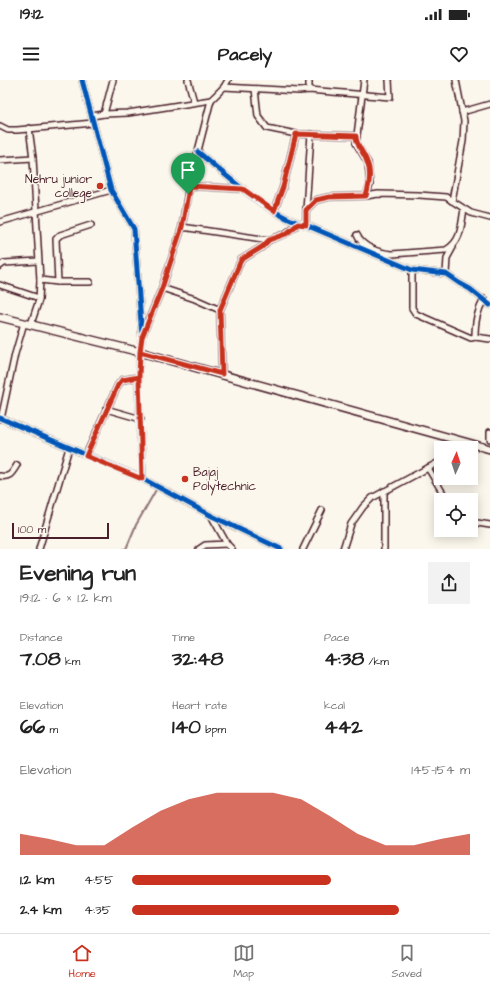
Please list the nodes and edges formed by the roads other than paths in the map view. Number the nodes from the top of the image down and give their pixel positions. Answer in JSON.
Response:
{"nodes":[{"id":1,"x":82,"y":80,"type":"edge"},
{"id":2,"x":113,"y":80,"type":"edge"},
{"id":3,"x":188,"y":80,"type":"edge"},
{"id":4,"x":228,"y":80,"type":"edge"},
{"id":5,"x":309,"y":80,"type":"edge"},
{"id":6,"x":364,"y":80,"type":"edge"},
{"id":7,"x":389,"y":80,"type":"edge"},
{"id":8,"x":456,"y":80,"type":"edge"},
{"id":9,"x":224,"y":87,"type":"junction"},
{"id":10,"x":255,"y":89,"type":"junction"},
{"id":11,"x":309,"y":90,"type":"junction"},
{"id":12,"x":362,"y":95,"type":"junction"},
{"id":13,"x":211,"y":100,"type":"junction"},
{"id":14,"x":194,"y":102,"type":"junction"},
{"id":15,"x":490,"y":104,"type":"edge"},
{"id":16,"x":462,"y":112,"type":"junction"},
{"id":17,"x":104,"y":114,"type":"junction"},
{"id":18,"x":92,"y":116,"type":"junction"},
{"id":19,"x":93,"y":123,"type":"junction"},
{"id":20,"x":0,"y":126,"type":"edge"},
{"id":21,"x":29,"y":128,"type":"junction"},
{"id":22,"x":296,"y":134,"type":"junction"},
{"id":23,"x":311,"y":134,"type":"junction"},
{"id":24,"x":356,"y":136,"type":"junction"},
{"id":25,"x":198,"y":152,"type":"junction"},
{"id":26,"x":33,"y":158,"type":"junction"},
{"id":27,"x":0,"y":160,"type":"edge"},
{"id":28,"x":189,"y":186,"type":"junction"},
{"id":29,"x":243,"y":189,"type":"junction"},
{"id":30,"x":111,"y":190,"type":"junction"},
{"id":31,"x":366,"y":196,"type":"junction"},
{"id":32,"x":452,"y":201,"type":"junction"},
{"id":33,"x":464,"y":209,"type":"junction"},
{"id":34,"x":306,"y":210,"type":"junction"},
{"id":35,"x":274,"y":211,"type":"junction"},
{"id":36,"x":36,"y":212,"type":"junction"},
{"id":37,"x":490,"y":218,"type":"edge"},
{"id":38,"x":0,"y":222,"type":"edge"},
{"id":39,"x":298,"y":224,"type":"junction"},
{"id":40,"x":91,"y":225,"type":"dead end"},
{"id":41,"x":306,"y":225,"type":"junction"},
{"id":42,"x":182,"y":227,"type":"junction"},
{"id":43,"x":357,"y":235,"type":"dead end"},
{"id":44,"x":269,"y":240,"type":"junction"},
{"id":45,"x":453,"y":246,"type":"junction"},
{"id":46,"x":38,"y":261,"type":"junction"},
{"id":47,"x":0,"y":266,"type":"edge"},
{"id":48,"x":412,"y":270,"type":"junction"},
{"id":49,"x":446,"y":274,"type":"junction"},
{"id":50,"x":40,"y":280,"type":"junction"},
{"id":51,"x":58,"y":282,"type":"junction"},
{"id":52,"x":90,"y":282,"type":"dead end"},
{"id":53,"x":0,"y":286,"type":"edge"},
{"id":54,"x":162,"y":288,"type":"junction"},
{"id":55,"x":39,"y":298,"type":"junction"},
{"id":56,"x":484,"y":299,"type":"junction"},
{"id":57,"x":490,"y":305,"type":"edge"},
{"id":58,"x":220,"y":310,"type":"junction"},
{"id":59,"x":0,"y":317,"type":"edge"},
{"id":60,"x":27,"y":323,"type":"junction"},
{"id":61,"x":475,"y":336,"type":"junction"},
{"id":62,"x":142,"y":337,"type":"junction"},
{"id":63,"x":490,"y":339,"type":"edge"},
{"id":64,"x":140,"y":352,"type":"junction"},
{"id":65,"x":222,"y":374,"type":"junction"},
{"id":66,"x":139,"y":377,"type":"junction"},
{"id":67,"x":106,"y":409,"type":"junction"},
{"id":68,"x":1,"y":418,"type":"edge"},
{"id":69,"x":141,"y":419,"type":"junction"},
{"id":70,"x":490,"y":432,"type":"edge"},
{"id":71,"x":490,"y":439,"type":"edge"},
{"id":72,"x":461,"y":441,"type":"edge"},
{"id":73,"x":478,"y":446,"type":"edge"},
{"id":74,"x":69,"y":448,"type":"junction"},
{"id":75,"x":490,"y":449,"type":"edge"},
{"id":76,"x":86,"y":456,"type":"junction"},
{"id":77,"x":17,"y":465,"type":"dead end"},
{"id":78,"x":434,"y":465,"type":"edge"},
{"id":79,"x":428,"y":468,"type":"junction"},
{"id":80,"x":0,"y":476,"type":"edge"},
{"id":81,"x":142,"y":479,"type":"junction"},
{"id":82,"x":384,"y":492,"type":"junction"},
{"id":83,"x":444,"y":493,"type":"edge"},
{"id":84,"x":322,"y":510,"type":"dead end"},
{"id":85,"x":212,"y":516,"type":"junction"},
{"id":86,"x":478,"y":523,"type":"edge"},
{"id":87,"x":490,"y":525,"type":"edge"},
{"id":88,"x":228,"y":544,"type":"junction"},
{"id":89,"x":39,"y":549,"type":"edge"},
{"id":90,"x":199,"y":549,"type":"edge"},
{"id":91,"x":232,"y":549,"type":"edge"},
{"id":92,"x":281,"y":549,"type":"edge"},
{"id":93,"x":303,"y":549,"type":"edge"},
{"id":94,"x":343,"y":549,"type":"edge"},
{"id":95,"x":384,"y":549,"type":"edge"}],
"edges":[{"from":1,"to":18,"type":"street"},
{"from":2,"to":17,"type":"street"},
{"from":3,"to":14,"type":"street"},
{"from":4,"to":9,"type":"street"},
{"from":5,"to":11,"type":"street"},
{"from":6,"to":12,"type":"street"},
{"from":7,"to":12,"type":"street"},
{"from":8,"to":16,"type":"street"},
{"from":9,"to":10,"type":"street"},
{"from":9,"to":13,"type":"street"},
{"from":10,"to":11,"type":"street"},
{"from":10,"to":22,"type":"street"},
{"from":11,"to":12,"type":"street"},
{"from":12,"to":24,"type":"street"},
{"from":13,"to":14,"type":"street"},
{"from":13,"to":25,"type":"street"},
{"from":14,"to":17,"type":"street"},
{"from":15,"to":16,"type":"street"},
{"from":16,"to":32,"type":"street"},
{"from":17,"to":18,"type":"street"},
{"from":18,"to":19,"type":"street"},
{"from":19,"to":21,"type":"street"},
{"from":19,"to":30,"type":"street"},
{"from":20,"to":21,"type":"street"},
{"from":21,"to":26,"type":"street"},
{"from":22,"to":23,"type":"street"},
{"from":22,"to":35,"type":"street"},
{"from":23,"to":24,"type":"street"},
{"from":23,"to":34,"type":"street"},
{"from":24,"to":31,"type":"street"},
{"from":25,"to":28,"type":"street"},
{"from":25,"to":29,"type":"street"},
{"from":26,"to":27,"type":"street"},
{"from":26,"to":36,"type":"street"},
{"from":28,"to":29,"type":"street"},
{"from":28,"to":42,"type":"street"},
{"from":29,"to":35,"type":"street"},
{"from":30,"to":36,"type":"street"},
{"from":30,"to":62,"type":"street"},
{"from":31,"to":32,"type":"street"},
{"from":31,"to":34,"type":"street"},
{"from":32,"to":33,"type":"street"},
{"from":33,"to":37,"type":"street"},
{"from":33,"to":45,"type":"street"},
{"from":34,"to":41,"type":"street"},
{"from":35,"to":39,"type":"street"},
{"from":36,"to":38,"type":"street"},
{"from":36,"to":46,"type":"street"},
{"from":39,"to":41,"type":"street"},
{"from":39,"to":44,"type":"street"},
{"from":40,"to":51,"type":"street"},
{"from":41,"to":48,"type":"street"},
{"from":42,"to":44,"type":"street"},
{"from":42,"to":54,"type":"street"},
{"from":43,"to":45,"type":"street"},
{"from":44,"to":58,"type":"street"},
{"from":45,"to":49,"type":"street"},
{"from":46,"to":47,"type":"street"},
{"from":46,"to":50,"type":"street"},
{"from":48,"to":49,"type":"street"},
{"from":48,"to":61,"type":"street"},
{"from":49,"to":56,"type":"street"},
{"from":50,"to":51,"type":"street"},
{"from":50,"to":55,"type":"street"},
{"from":51,"to":52,"type":"street"},
{"from":53,"to":55,"type":"street"},
{"from":54,"to":58,"type":"street"},
{"from":54,"to":62,"type":"street"},
{"from":55,"to":60,"type":"street"},
{"from":56,"to":57,"type":"street"},
{"from":56,"to":61,"type":"street"},
{"from":58,"to":65,"type":"street"},
{"from":59,"to":60,"type":"main road"},
{"from":60,"to":64,"type":"main road"},
{"from":60,"to":68,"type":"street"},
{"from":61,"to":63,"type":"street"},
{"from":62,"to":64,"type":"street"},
{"from":64,"to":65,"type":"main road"},
{"from":64,"to":66,"type":"street"},
{"from":65,"to":72,"type":"main road"},
{"from":66,"to":67,"type":"street"},
{"from":66,"to":69,"type":"street"},
{"from":67,"to":69,"type":"street"},
{"from":67,"to":76,"type":"street"},
{"from":68,"to":74,"type":"street"},
{"from":69,"to":81,"type":"street"},
{"from":70,"to":71,"type":"street"},
{"from":73,"to":75,"type":"main road"},
{"from":74,"to":76,"type":"street"},
{"from":74,"to":89,"type":"street"},
{"from":76,"to":81,"type":"street"},
{"from":77,"to":80,"type":"street"},
{"from":78,"to":79,"type":"street"},
{"from":79,"to":82,"type":"street"},
{"from":79,"to":83,"type":"street"},
{"from":81,"to":85,"type":"street"},
{"from":82,"to":94,"type":"street"},
{"from":82,"to":95,"type":"street"},
{"from":84,"to":93,"type":"street"},
{"from":85,"to":88,"type":"street"},
{"from":85,"to":92,"type":"street"},
{"from":86,"to":87,"type":"street"},
{"from":88,"to":90,"type":"street"},
{"from":88,"to":91,"type":"street"}]}
